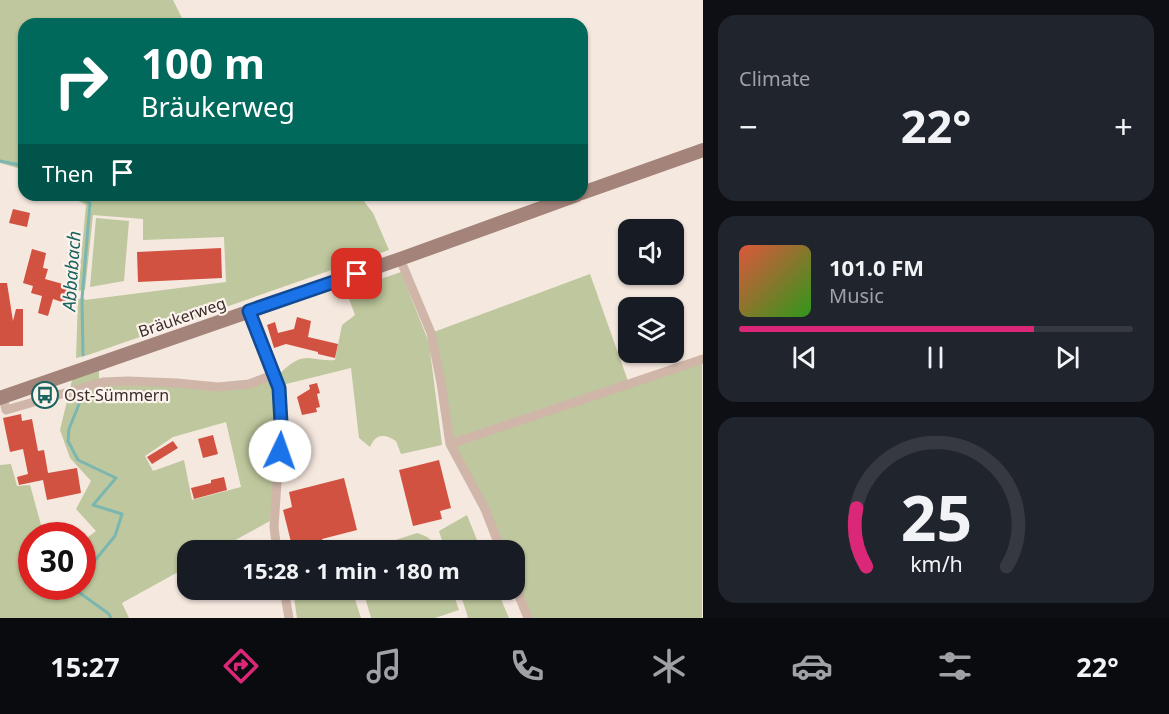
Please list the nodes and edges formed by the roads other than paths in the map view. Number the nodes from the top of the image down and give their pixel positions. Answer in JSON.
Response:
{"nodes":[{"id":1,"x":702,"y":150,"type":"edge"},
{"id":2,"x":588,"y":191,"type":"edge"},
{"id":3,"x":560,"y":201,"type":"edge"},
{"id":4,"x":400,"y":259,"type":"junction"},
{"id":5,"x":249,"y":311,"type":"junction"},
{"id":6,"x":702,"y":358,"type":"edge"},
{"id":7,"x":273,"y":375,"type":"junction"},
{"id":8,"x":1,"y":398,"type":"edge"},
{"id":9,"x":450,"y":444,"type":"junction"},
{"id":10,"x":276,"y":540,"type":"edge"},
{"id":11,"x":497,"y":540,"type":"edge"},
{"id":12,"x":286,"y":600,"type":"edge"},
{"id":13,"x":521,"y":600,"type":"edge"},
{"id":14,"x":289,"y":618,"type":"edge"},
{"id":15,"x":528,"y":618,"type":"edge"}],
"edges":[{"from":1,"to":2,"type":"main road"},
{"from":3,"to":4,"type":"main road","name":"Bräukerweg"},
{"from":4,"to":5,"type":"main road","name":"Bräukerweg"},
{"from":4,"to":9,"type":"street"},
{"from":5,"to":7,"type":"street"},
{"from":5,"to":8,"type":"main road","name":"Bräukerweg"},
{"from":6,"to":9,"type":"street"},
{"from":7,"to":8,"type":"street"},
{"from":7,"to":10,"type":"street"},
{"from":9,"to":11,"type":"street"},
{"from":12,"to":14,"type":"street"},
{"from":13,"to":15,"type":"street"}]}
